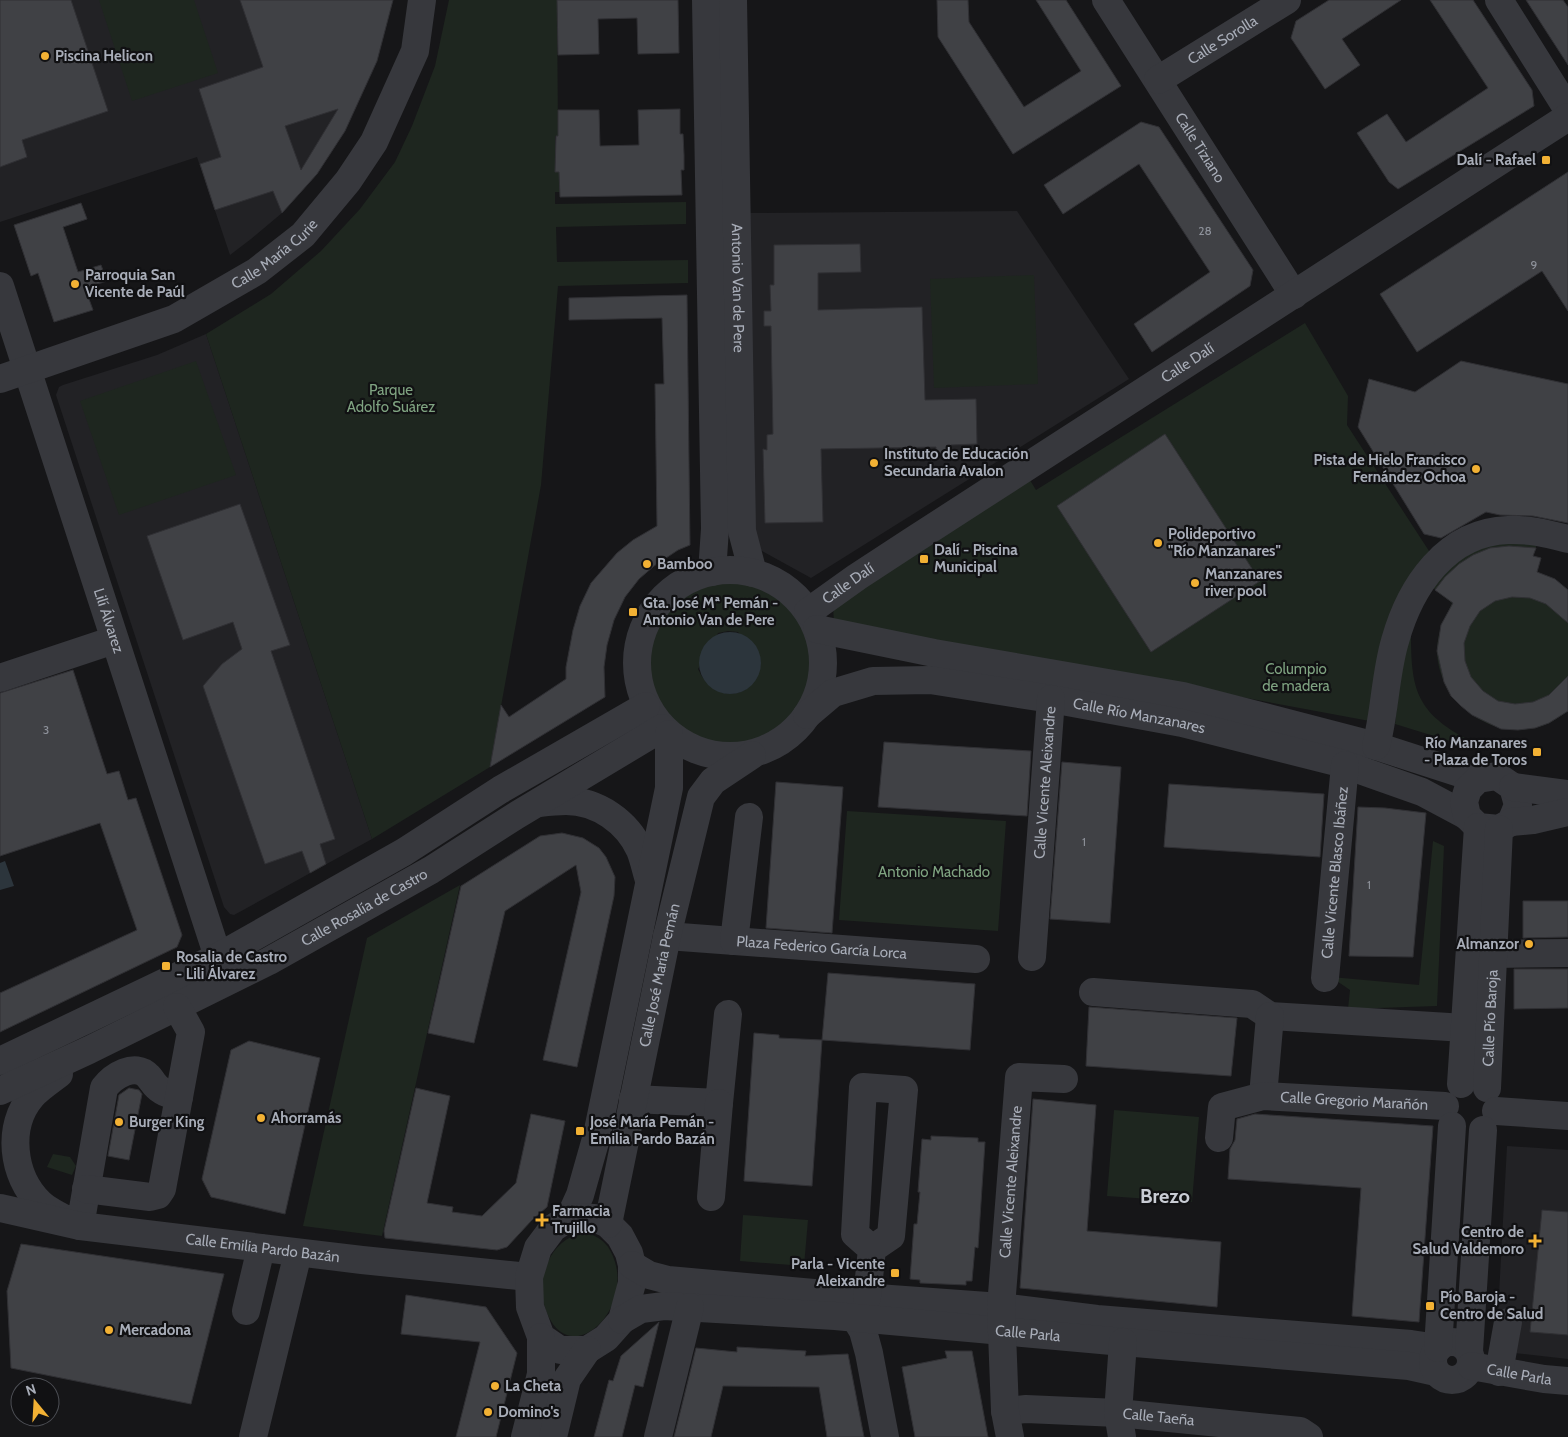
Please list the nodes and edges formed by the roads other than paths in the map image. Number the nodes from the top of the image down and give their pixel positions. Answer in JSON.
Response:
{"nodes":[{"id":1,"x":422,"y":0,"type":"edge"},
{"id":2,"x":706,"y":0,"type":"edge"},
{"id":3,"x":733,"y":0,"type":"edge"},
{"id":4,"x":1106,"y":0,"type":"edge"},
{"id":5,"x":1286,"y":0,"type":"edge"},
{"id":6,"x":1499,"y":0,"type":"edge"},
{"id":7,"x":1158,"y":80,"type":"junction"},
{"id":8,"x":1568,"y":110,"type":"edge"},
{"id":9,"x":1568,"y":117,"type":"edge"},
{"id":10,"x":0,"y":286,"type":"edge"},
{"id":11,"x":1294,"y":295,"type":"junction"},
{"id":12,"x":28,"y":369,"type":"junction"},
{"id":13,"x":0,"y":379,"type":"edge"},
{"id":14,"x":1568,"y":539,"type":"edge"},
{"id":15,"x":712,"y":572,"type":"junction"},
{"id":16,"x":753,"y":573,"type":"junction"},
{"id":17,"x":812,"y":621,"type":"junction"},
{"id":18,"x":114,"y":640,"type":"junction"},
{"id":19,"x":0,"y":678,"type":"edge"},
{"id":20,"x":1052,"y":699,"type":"junction"},
{"id":21,"x":646,"y":706,"type":"junction"},
{"id":22,"x":807,"y":715,"type":"junction"},
{"id":23,"x":666,"y":731,"type":"junction"},
{"id":24,"x":1376,"y":746,"type":"junction"},
{"id":25,"x":755,"y":753,"type":"junction"},
{"id":26,"x":1345,"y":765,"type":"junction"},
{"id":27,"x":1478,"y":779,"type":"junction"},
{"id":28,"x":1513,"y":787,"type":"junction"},
{"id":29,"x":1568,"y":794,"type":"edge"},
{"id":30,"x":538,"y":803,"type":"junction"},
{"id":31,"x":1568,"y":812,"type":"edge"},
{"id":32,"x":749,"y":817,"type":"dead end"},
{"id":33,"x":1488,"y":823,"type":"junction"},
{"id":34,"x":649,"y":882,"type":"junction"},
{"id":35,"x":667,"y":936,"type":"junction"},
{"id":36,"x":734,"y":941,"type":"junction"},
{"id":37,"x":1568,"y":953,"type":"edge"},
{"id":38,"x":1493,"y":954,"type":"junction"},
{"id":39,"x":218,"y":957,"type":"junction"},
{"id":40,"x":1032,"y":957,"type":"dead end"},
{"id":41,"x":976,"y":959,"type":"dead end"},
{"id":42,"x":1326,"y":978,"type":"dead end"},
{"id":43,"x":1093,"y":992,"type":"dead end"},
{"id":44,"x":177,"y":1007,"type":"junction"},
{"id":45,"x":728,"y":1014,"type":"dead end"},
{"id":46,"x":1270,"y":1016,"type":"junction"},
{"id":47,"x":1464,"y":1028,"type":"junction"},
{"id":48,"x":90,"y":1050,"type":"junction"},
{"id":49,"x":0,"y":1061,"type":"edge"},
{"id":50,"x":1064,"y":1079,"type":"dead end"},
{"id":51,"x":0,"y":1091,"type":"edge"},
{"id":52,"x":1263,"y":1096,"type":"junction"},
{"id":53,"x":179,"y":1097,"type":"junction"},
{"id":54,"x":633,"y":1099,"type":"junction"},
{"id":55,"x":719,"y":1103,"type":"junction"},
{"id":56,"x":1482,"y":1103,"type":"junction"},
{"id":57,"x":1448,"y":1116,"type":"junction"},
{"id":58,"x":1568,"y":1116,"type":"edge"},
{"id":59,"x":1219,"y":1138,"type":"dead end"},
{"id":60,"x":86,"y":1189,"type":"junction"},
{"id":61,"x":711,"y":1197,"type":"dead end"},
{"id":62,"x":0,"y":1208,"type":"edge"},
{"id":63,"x":570,"y":1217,"type":"junction"},
{"id":64,"x":608,"y":1224,"type":"junction"},
{"id":65,"x":80,"y":1226,"type":"junction"},
{"id":66,"x":261,"y":1248,"type":"junction"},
{"id":67,"x":872,"y":1249,"type":"junction"},
{"id":68,"x":298,"y":1253,"type":"junction"},
{"id":69,"x":632,"y":1265,"type":"junction"},
{"id":70,"x":528,"y":1277,"type":"junction"},
{"id":71,"x":690,"y":1307,"type":"junction"},
{"id":72,"x":861,"y":1307,"type":"junction"},
{"id":73,"x":246,"y":1311,"type":"dead end"},
{"id":74,"x":1002,"y":1319,"type":"junction"},
{"id":75,"x":622,"y":1320,"type":"junction"},
{"id":76,"x":1508,"y":1322,"type":"dead end"},
{"id":77,"x":541,"y":1337,"type":"junction"},
{"id":78,"x":1123,"y":1342,"type":"junction"},
{"id":79,"x":587,"y":1350,"type":"junction"},
{"id":80,"x":1470,"y":1359,"type":"junction"},
{"id":81,"x":1437,"y":1360,"type":"junction"},
{"id":82,"x":1499,"y":1372,"type":"junction"},
{"id":83,"x":1568,"y":1381,"type":"edge"},
{"id":84,"x":1005,"y":1411,"type":"junction"},
{"id":85,"x":1120,"y":1425,"type":"edge"},
{"id":86,"x":254,"y":1437,"type":"edge"},
{"id":87,"x":525,"y":1437,"type":"edge"},
{"id":88,"x":553,"y":1437,"type":"edge"},
{"id":89,"x":658,"y":1437,"type":"edge"},
{"id":90,"x":885,"y":1437,"type":"edge"},
{"id":91,"x":1010,"y":1437,"type":"edge"},
{"id":92,"x":1309,"y":1437,"type":"edge"}],
"edges":[{"from":1,"to":12,"type":"street","name":"Calle María Curie"},
{"from":2,"to":15,"type":"street","name":"Antonio Van de Pere"},
{"from":3,"to":16,"type":"street","name":"Antonio Van de Pere"},
{"from":4,"to":7,"type":"street","name":"Calle Tiziano"},
{"from":5,"to":7,"type":"street","name":"Calle Sorolla"},
{"from":6,"to":8,"type":"street"},
{"from":7,"to":11,"type":"street","name":"Calle Tiziano"},
{"from":9,"to":11,"type":"street","name":"Calle Dalí"},
{"from":10,"to":12,"type":"street","name":"Lilí Álvarez"},
{"from":11,"to":17,"type":"street","name":"Calle Dalí"},
{"from":12,"to":13,"type":"street","name":"Calle María Curie"},
{"from":12,"to":18,"type":"street","name":"Lilí Álvarez"},
{"from":14,"to":24,"type":"street"},
{"from":15,"to":16,"type":"street"},
{"from":15,"to":21,"type":"street"},
{"from":16,"to":17,"type":"street"},
{"from":17,"to":22,"type":"street"},
{"from":17,"to":24,"type":"street","name":"Calle Río Manzanares"},
{"from":18,"to":19,"type":"street"},
{"from":18,"to":39,"type":"street","name":"Lilí Álvarez"},
{"from":20,"to":22,"type":"street","name":"Calle Río Manzanares"},
{"from":20,"to":26,"type":"street","name":"Calle Río Manzanares"},
{"from":20,"to":40,"type":"street","name":"Calle Vicente Aleixandre"},
{"from":21,"to":23,"type":"street"},
{"from":21,"to":39,"type":"street","name":"Calle Rosalía de Castro"},
{"from":22,"to":25,"type":"street"},
{"from":23,"to":25,"type":"street"},
{"from":23,"to":30,"type":"street","name":"Calle Rosalía de Castro"},
{"from":23,"to":34,"type":"street","name":"Calle José María Pemán"},
{"from":24,"to":27,"type":"street","name":"Calle Río Manzanares"},
{"from":25,"to":35,"type":"street","name":"Calle José María Pemán"},
{"from":26,"to":33,"type":"street","name":"Calle Río Manzanares"},
{"from":26,"to":42,"type":"street","name":"Calle Vicente Blasco Ibáñez"},
{"from":27,"to":28,"type":"street"},
{"from":27,"to":33,"type":"street"},
{"from":28,"to":29,"type":"street"},
{"from":28,"to":33,"type":"street"},
{"from":30,"to":34,"type":"street"},
{"from":30,"to":44,"type":"street","name":"Calle Rosalía de Castro"},
{"from":31,"to":33,"type":"street"},
{"from":32,"to":36,"type":"street"},
{"from":33,"to":38,"type":"street","name":"Calle Pío Baroja"},
{"from":33,"to":47,"type":"street","name":"Calle Pío Baroja"},
{"from":34,"to":63,"type":"street","name":"Calle José María Pemán"},
{"from":35,"to":36,"type":"street","name":"Plaza Federico García Lorca"},
{"from":35,"to":54,"type":"street","name":"Calle José María Pemán"},
{"from":36,"to":41,"type":"street","name":"Plaza Federico García Lorca"},
{"from":37,"to":38,"type":"street"},
{"from":38,"to":56,"type":"street","name":"Calle Pío Baroja"},
{"from":39,"to":49,"type":"street","name":"Calle Rosalía de Castro"},
{"from":43,"to":46,"type":"street"},
{"from":44,"to":48,"type":"street","name":"Calle Rosalía de Castro"},
{"from":44,"to":53,"type":"street"},
{"from":45,"to":55,"type":"street"},
{"from":46,"to":47,"type":"street"},
{"from":46,"to":52,"type":"street"},
{"from":47,"to":56,"type":"street","name":"Calle Pío Baroja"},
{"from":48,"to":51,"type":"street","name":"Calle Rosalía de Castro"},
{"from":48,"to":65,"type":"street"},
{"from":50,"to":74,"type":"street","name":"Calle Vicente Aleixandre"},
{"from":52,"to":57,"type":"street","name":"Calle Gregorio Marañón"},
{"from":52,"to":59,"type":"street","name":"Calle Gregorio Marañón"},
{"from":53,"to":60,"type":"street"},
{"from":53,"to":60,"type":"street"},
{"from":54,"to":55,"type":"street"},
{"from":54,"to":64,"type":"street","name":"Calle José María Pemán"},
{"from":55,"to":61,"type":"street"},
{"from":56,"to":57,"type":"street"},
{"from":56,"to":57,"type":"street","name":"Calle Gregorio Marañón"},
{"from":56,"to":58,"type":"street"},
{"from":56,"to":80,"type":"street","name":"Calle Pío Baroja"},
{"from":57,"to":81,"type":"street"},
{"from":60,"to":65,"type":"street"},
{"from":62,"to":65,"type":"street","name":"Calle Emilia Pardo Bazán"},
{"from":63,"to":64,"type":"street"},
{"from":63,"to":70,"type":"street"},
{"from":64,"to":69,"type":"street"},
{"from":65,"to":66,"type":"street","name":"Calle Emilia Pardo Bazán"},
{"from":66,"to":68,"type":"street","name":"Calle Emilia Pardo Bazán"},
{"from":66,"to":73,"type":"street"},
{"from":67,"to":67,"type":"street"},
{"from":67,"to":72,"type":"street"},
{"from":68,"to":70,"type":"street","name":"Calle Emilia Pardo Bazán"},
{"from":68,"to":86,"type":"street"},
{"from":69,"to":72,"type":"street","name":"Calle Parla"},
{"from":69,"to":75,"type":"street"},
{"from":70,"to":77,"type":"street"},
{"from":71,"to":72,"type":"street","name":"Calle Parla"},
{"from":71,"to":75,"type":"street","name":"Calle Parla"},
{"from":71,"to":89,"type":"street"},
{"from":72,"to":74,"type":"street","name":"Calle Parla"},
{"from":72,"to":90,"type":"street"},
{"from":74,"to":78,"type":"street","name":"Calle Parla"},
{"from":74,"to":81,"type":"street","name":"Calle Parla"},
{"from":74,"to":84,"type":"street"},
{"from":75,"to":79,"type":"street"},
{"from":76,"to":82,"type":"street"},
{"from":77,"to":79,"type":"street"},
{"from":77,"to":87,"type":"street"},
{"from":78,"to":81,"type":"street","name":"Calle Parla"},
{"from":78,"to":85,"type":"street"},
{"from":79,"to":88,"type":"street"},
{"from":80,"to":81,"type":"street"},
{"from":80,"to":82,"type":"street","name":"Calle Parla"},
{"from":82,"to":83,"type":"street","name":"Calle Parla"},
{"from":84,"to":85,"type":"street","name":"Calle Taeña"},
{"from":84,"to":91,"type":"street"},
{"from":85,"to":92,"type":"street","name":"Calle Taeña"}]}
